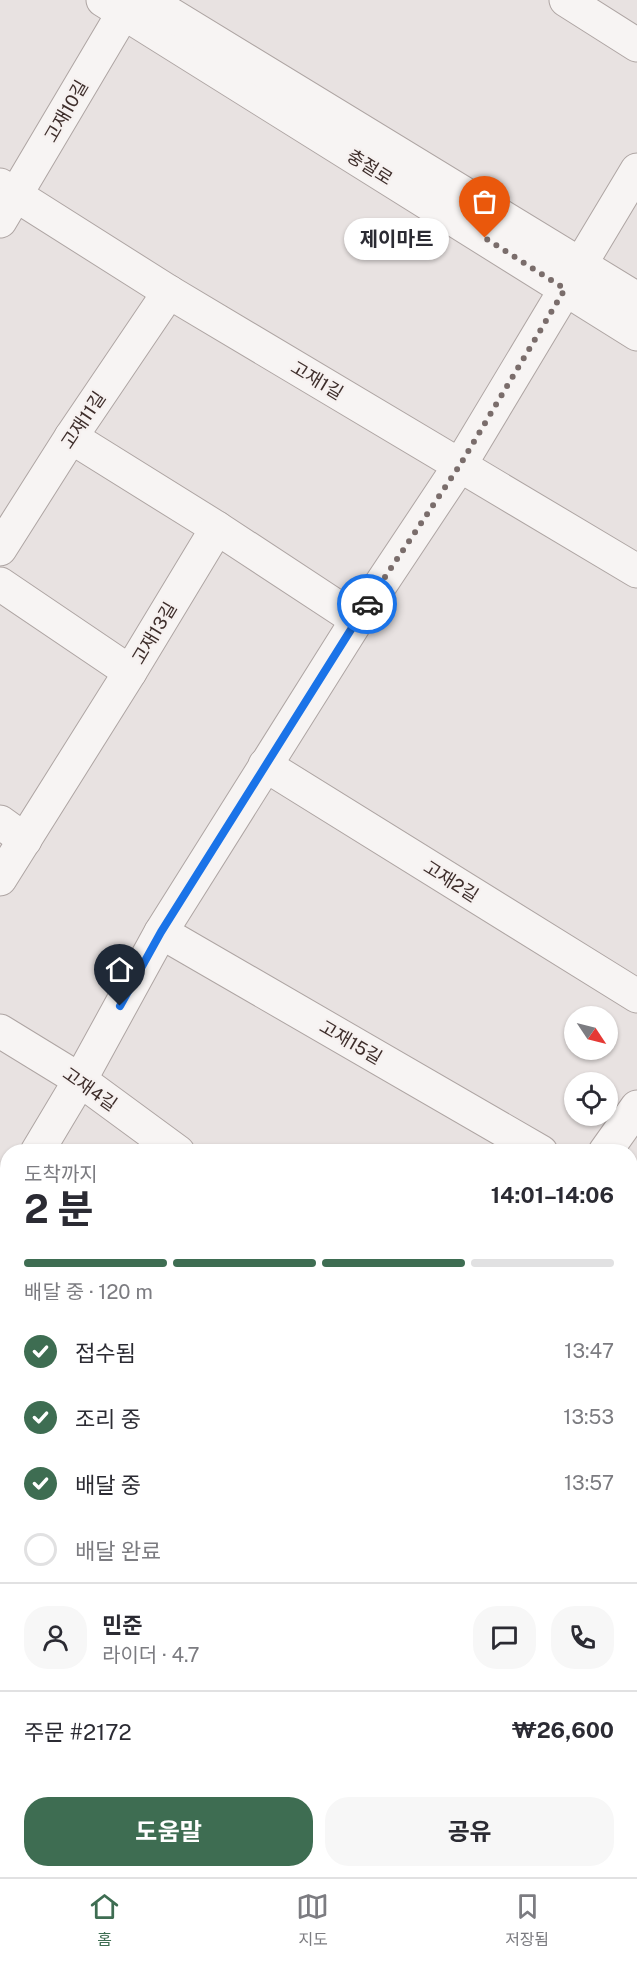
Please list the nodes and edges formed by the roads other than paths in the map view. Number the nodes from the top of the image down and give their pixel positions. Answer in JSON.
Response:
{"nodes":[{"id":1,"x":566,"y":0,"type":"edge"},
{"id":2,"x":126,"y":3,"type":"edge"},
{"id":3,"x":637,"y":45,"type":"edge"},
{"id":4,"x":637,"y":170,"type":"edge"},
{"id":5,"x":9,"y":189,"type":"edge"},
{"id":6,"x":0,"y":221,"type":"edge"},
{"id":7,"x":573,"y":276,"type":"junction"},
{"id":8,"x":169,"y":292,"type":"junction"},
{"id":9,"x":637,"y":299,"type":"edge"},
{"id":10,"x":637,"y":334,"type":"edge"},
{"id":11,"x":71,"y":437,"type":"junction"},
{"id":12,"x":460,"y":465,"type":"junction"},
{"id":13,"x":217,"y":528,"type":"junction"},
{"id":14,"x":0,"y":549,"type":"edge"},
{"id":15,"x":637,"y":571,"type":"edge"},
{"id":16,"x":0,"y":584,"type":"edge"},
{"id":17,"x":357,"y":620,"type":"junction"},
{"id":18,"x":130,"y":672,"type":"junction"},
{"id":19,"x":265,"y":765,"type":"junction"},
{"id":20,"x":13,"y":831,"type":"edge"},
{"id":21,"x":0,"y":879,"type":"edge"},
{"id":22,"x":161,"y":932,"type":"junction"},
{"id":23,"x":637,"y":996,"type":"edge"},
{"id":24,"x":0,"y":1031,"type":"edge"},
{"id":25,"x":80,"y":1080,"type":"junction"},
{"id":26,"x":637,"y":1107,"type":"edge"},
{"id":27,"x":42,"y":1144,"type":"edge"},
{"id":28,"x":167,"y":1144,"type":"edge"},
{"id":29,"x":527,"y":1144,"type":"edge"},
{"id":30,"x":611,"y":1144,"type":"edge"}],
"edges":[{"from":1,"to":3,"type":"street"},
{"from":2,"to":5,"type":"street","name":"고재10길"},
{"from":2,"to":7,"type":"street","name":"충절로"},
{"from":4,"to":7,"type":"street"},
{"from":5,"to":6,"type":"street","name":"고재10길"},
{"from":5,"to":8,"type":"street","name":"고재1길"},
{"from":7,"to":9,"type":"street","name":"충절로"},
{"from":7,"to":10,"type":"street","name":"충절로"},
{"from":7,"to":12,"type":"street"},
{"from":8,"to":11,"type":"street","name":"고재11길"},
{"from":8,"to":12,"type":"street","name":"고재1길"},
{"from":11,"to":13,"type":"street"},
{"from":11,"to":14,"type":"street","name":"고재11길"},
{"from":12,"to":15,"type":"street","name":"고재1길"},
{"from":12,"to":17,"type":"street"},
{"from":13,"to":17,"type":"street"},
{"from":13,"to":18,"type":"street","name":"고재13길"},
{"from":16,"to":18,"type":"street"},
{"from":17,"to":19,"type":"street"},
{"from":18,"to":20,"type":"street","name":"고재13길"},
{"from":19,"to":22,"type":"street"},
{"from":19,"to":23,"type":"street","name":"고재2길"},
{"from":20,"to":21,"type":"street","name":"고재13길"},
{"from":22,"to":25,"type":"street"},
{"from":22,"to":29,"type":"street","name":"고재15길"},
{"from":24,"to":25,"type":"street","name":"고재4길"},
{"from":25,"to":27,"type":"street"},
{"from":25,"to":28,"type":"street","name":"고재4길"},
{"from":26,"to":30,"type":"street"}]}
